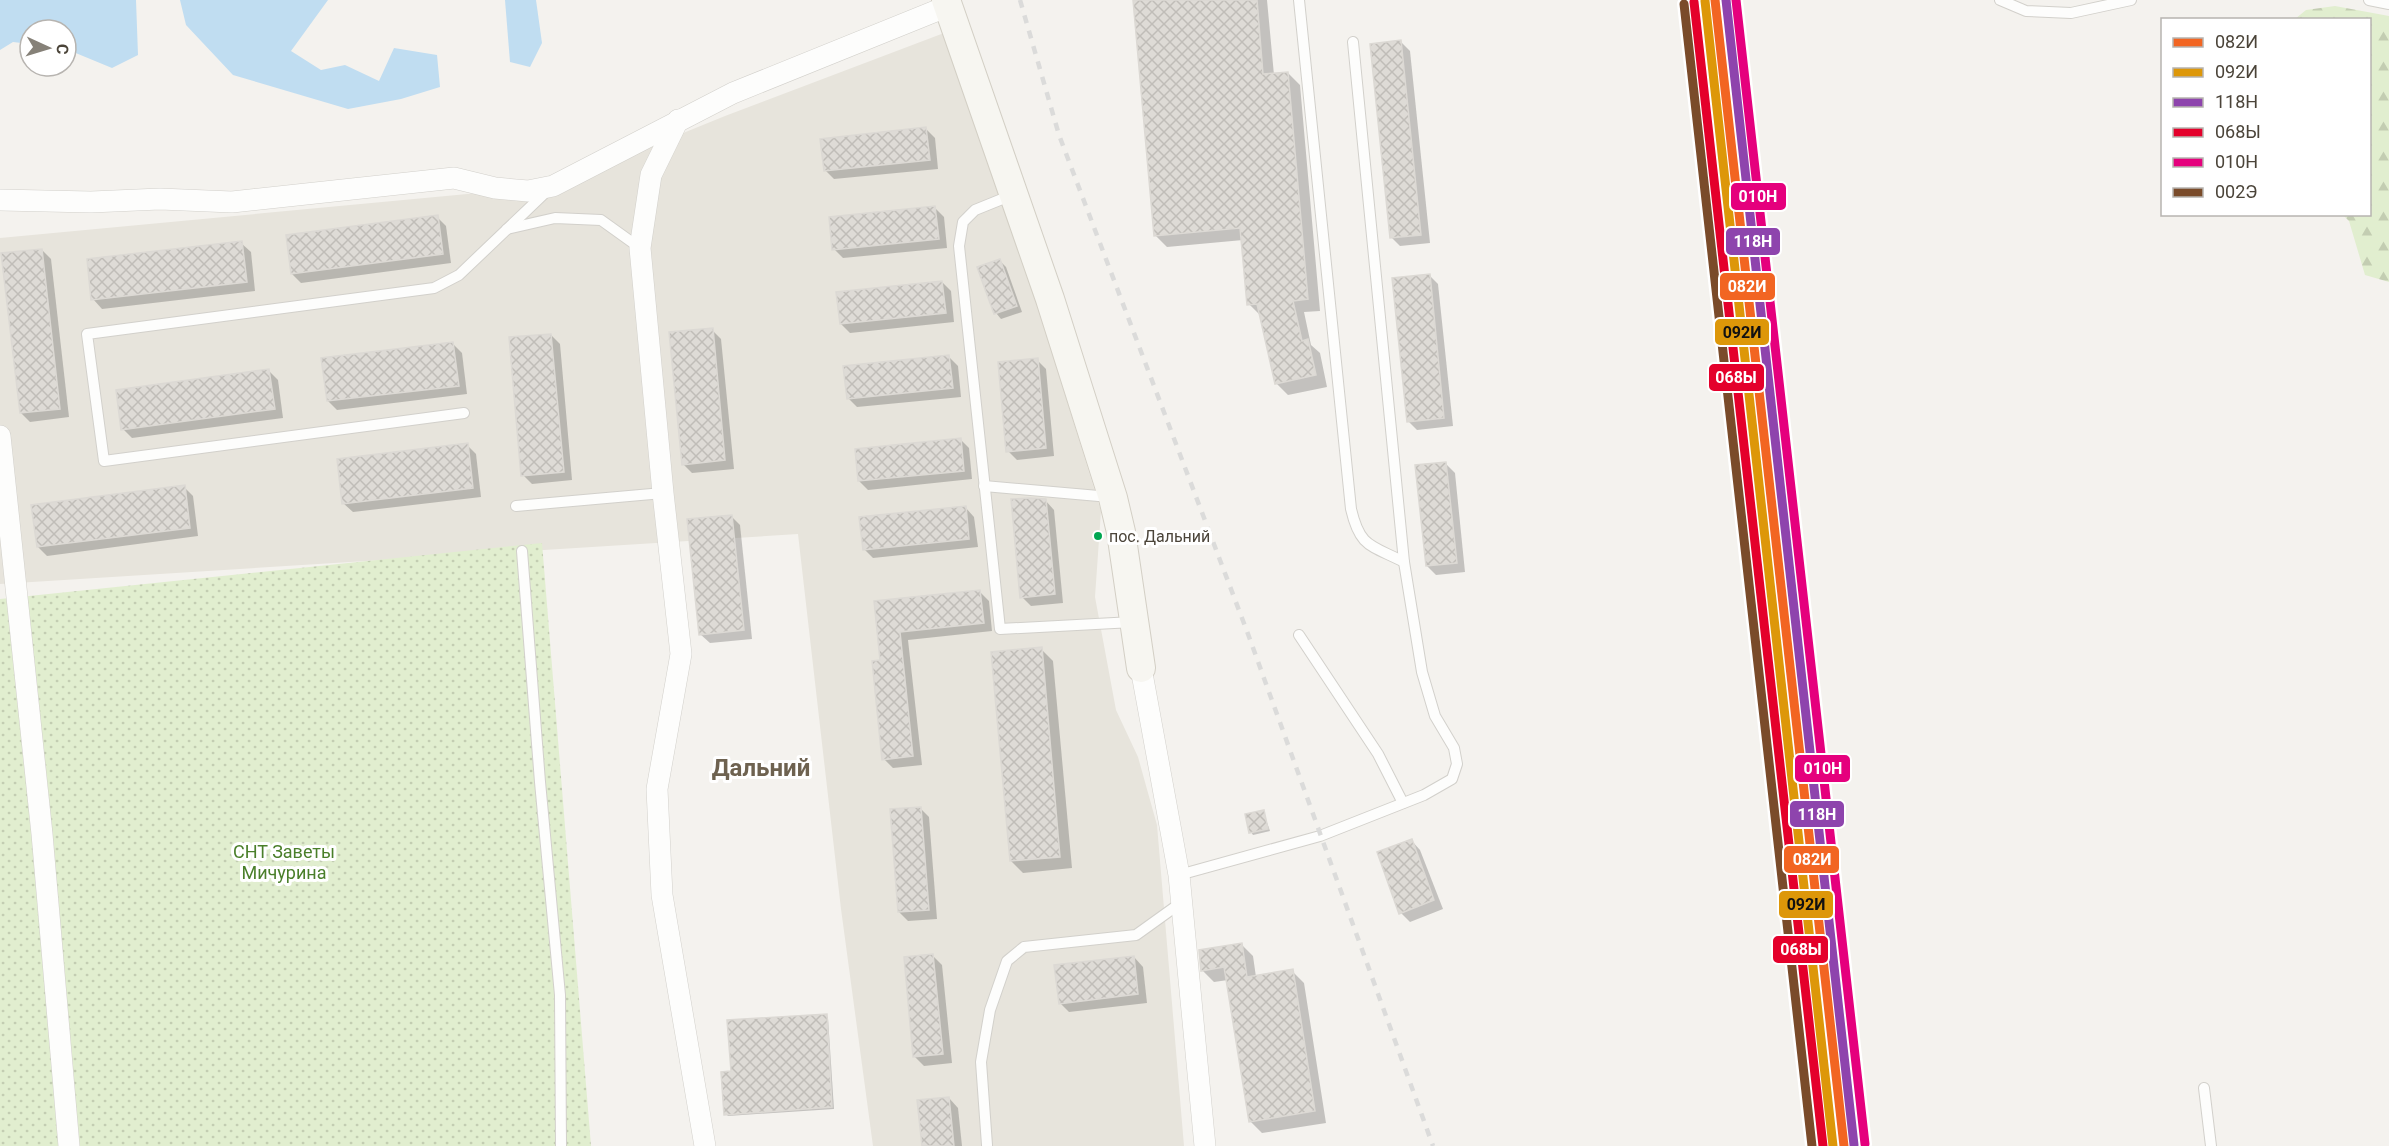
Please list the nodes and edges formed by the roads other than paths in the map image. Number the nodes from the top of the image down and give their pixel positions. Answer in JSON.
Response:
{"nodes":[{"id":1,"x":1299,"y":0,"type":"edge"},
{"id":2,"x":2000,"y":0,"type":"edge"},
{"id":3,"x":2131,"y":0,"type":"edge"},
{"id":4,"x":2369,"y":0,"type":"edge"},
{"id":5,"x":947,"y":3,"type":"edge"},
{"id":6,"x":2389,"y":4,"type":"edge"},
{"id":7,"x":1353,"y":42,"type":"dead end"},
{"id":8,"x":678,"y":120,"type":"junction"},
{"id":9,"x":553,"y":186,"type":"junction"},
{"id":10,"x":1014,"y":194,"type":"junction"},
{"id":11,"x":0,"y":200,"type":"edge"},
{"id":12,"x":507,"y":229,"type":"junction"},
{"id":13,"x":640,"y":248,"type":"junction"},
{"id":14,"x":464,"y":413,"type":"dead end"},
{"id":15,"x":0,"y":436,"type":"edge"},
{"id":16,"x":984,"y":486,"type":"junction"},
{"id":17,"x":663,"y":494,"type":"junction"},
{"id":18,"x":1113,"y":498,"type":"junction"},
{"id":19,"x":516,"y":506,"type":"dead end"},
{"id":20,"x":522,"y":551,"type":"dead end"},
{"id":21,"x":1404,"y":562,"type":"junction"},
{"id":22,"x":1133,"y":622,"type":"junction"},
{"id":23,"x":1299,"y":635,"type":"dead end"},
{"id":24,"x":1141,"y":668,"type":"joint"},
{"id":25,"x":1403,"y":803,"type":"junction"},
{"id":26,"x":1179,"y":875,"type":"junction"},
{"id":27,"x":1182,"y":902,"type":"junction"},
{"id":28,"x":2204,"y":1088,"type":"dead end"},
{"id":29,"x":987,"y":1145,"type":"edge"},
{"id":30,"x":69,"y":1146,"type":"edge"},
{"id":31,"x":561,"y":1146,"type":"edge"},
{"id":32,"x":705,"y":1146,"type":"edge"},
{"id":33,"x":1205,"y":1146,"type":"edge"},
{"id":34,"x":2211,"y":1146,"type":"edge"}],
"edges":[{"from":1,"to":21,"type":"lane"},
{"from":2,"to":3,"type":"lane"},
{"from":4,"to":6,"type":"lane"},
{"from":5,"to":8,"type":"street"},
{"from":5,"to":10,"type":"street"},
{"from":7,"to":21,"type":"lane"},
{"from":8,"to":9,"type":"street"},
{"from":8,"to":13,"type":"street"},
{"from":9,"to":11,"type":"street"},
{"from":9,"to":12,"type":"lane"},
{"from":10,"to":16,"type":"lane"},
{"from":10,"to":18,"type":"street"},
{"from":12,"to":13,"type":"lane"},
{"from":12,"to":14,"type":"lane"},
{"from":13,"to":17,"type":"street"},
{"from":15,"to":30,"type":"street"},
{"from":16,"to":18,"type":"lane"},
{"from":16,"to":22,"type":"lane"},
{"from":17,"to":19,"type":"lane"},
{"from":17,"to":32,"type":"street"},
{"from":18,"to":22,"type":"street"},
{"from":20,"to":31,"type":"lane"},
{"from":21,"to":25,"type":"lane"},
{"from":22,"to":24,"type":"street"},
{"from":23,"to":25,"type":"lane"},
{"from":24,"to":26,"type":"street"},
{"from":25,"to":26,"type":"lane"},
{"from":26,"to":27,"type":"street"},
{"from":27,"to":29,"type":"lane"},
{"from":27,"to":33,"type":"street"},
{"from":28,"to":34,"type":"lane"}]}
